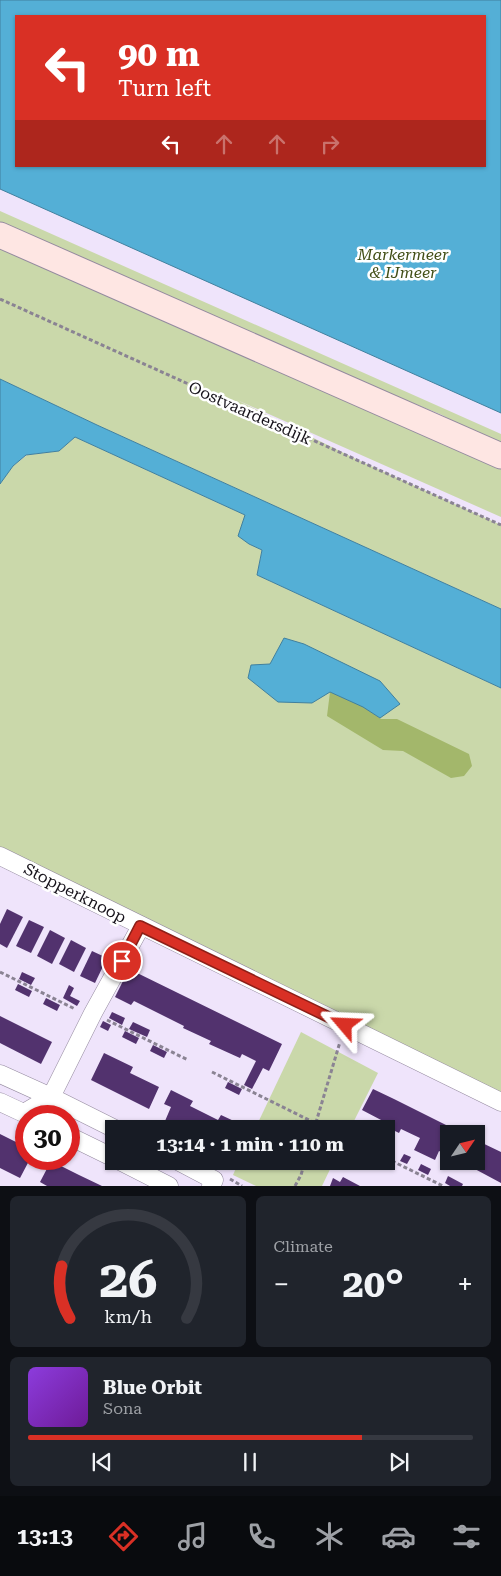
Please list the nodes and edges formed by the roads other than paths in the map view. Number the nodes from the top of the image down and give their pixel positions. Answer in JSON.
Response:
{"nodes":[{"id":1,"x":0,"y":235,"type":"edge"},
{"id":2,"x":501,"y":456,"type":"edge"},
{"id":3,"x":0,"y":856,"type":"edge"},
{"id":4,"x":140,"y":926,"type":"junction"},
{"id":5,"x":0,"y":1074,"type":"edge"},
{"id":6,"x":51,"y":1096,"type":"junction"},
{"id":7,"x":0,"y":1102,"type":"edge"},
{"id":8,"x":501,"y":1102,"type":"edge"},
{"id":9,"x":40,"y":1105,"type":"edge"},
{"id":10,"x":15,"y":1109,"type":"edge"},
{"id":11,"x":105,"y":1124,"type":"edge"},
{"id":12,"x":80,"y":1141,"type":"edge"},
{"id":13,"x":105,"y":1154,"type":"edge"},
{"id":14,"x":138,"y":1170,"type":"edge"},
{"id":15,"x":195,"y":1170,"type":"edge"},
{"id":16,"x":169,"y":1186,"type":"edge"},
{"id":17,"x":211,"y":1186,"type":"edge"}],
"edges":[{"from":1,"to":2,"type":"main road"},
{"from":3,"to":4,"type":"street","name":"Stopperknoop"},
{"from":4,"to":6,"type":"street"},
{"from":4,"to":8,"type":"street","name":"Stopperknoop"},
{"from":5,"to":6,"type":"street"},
{"from":6,"to":9,"type":"street"},
{"from":6,"to":11,"type":"street"},
{"from":7,"to":10,"type":"street"},
{"from":12,"to":13,"type":"street"},
{"from":14,"to":16,"type":"street"},
{"from":15,"to":17,"type":"street"}]}
